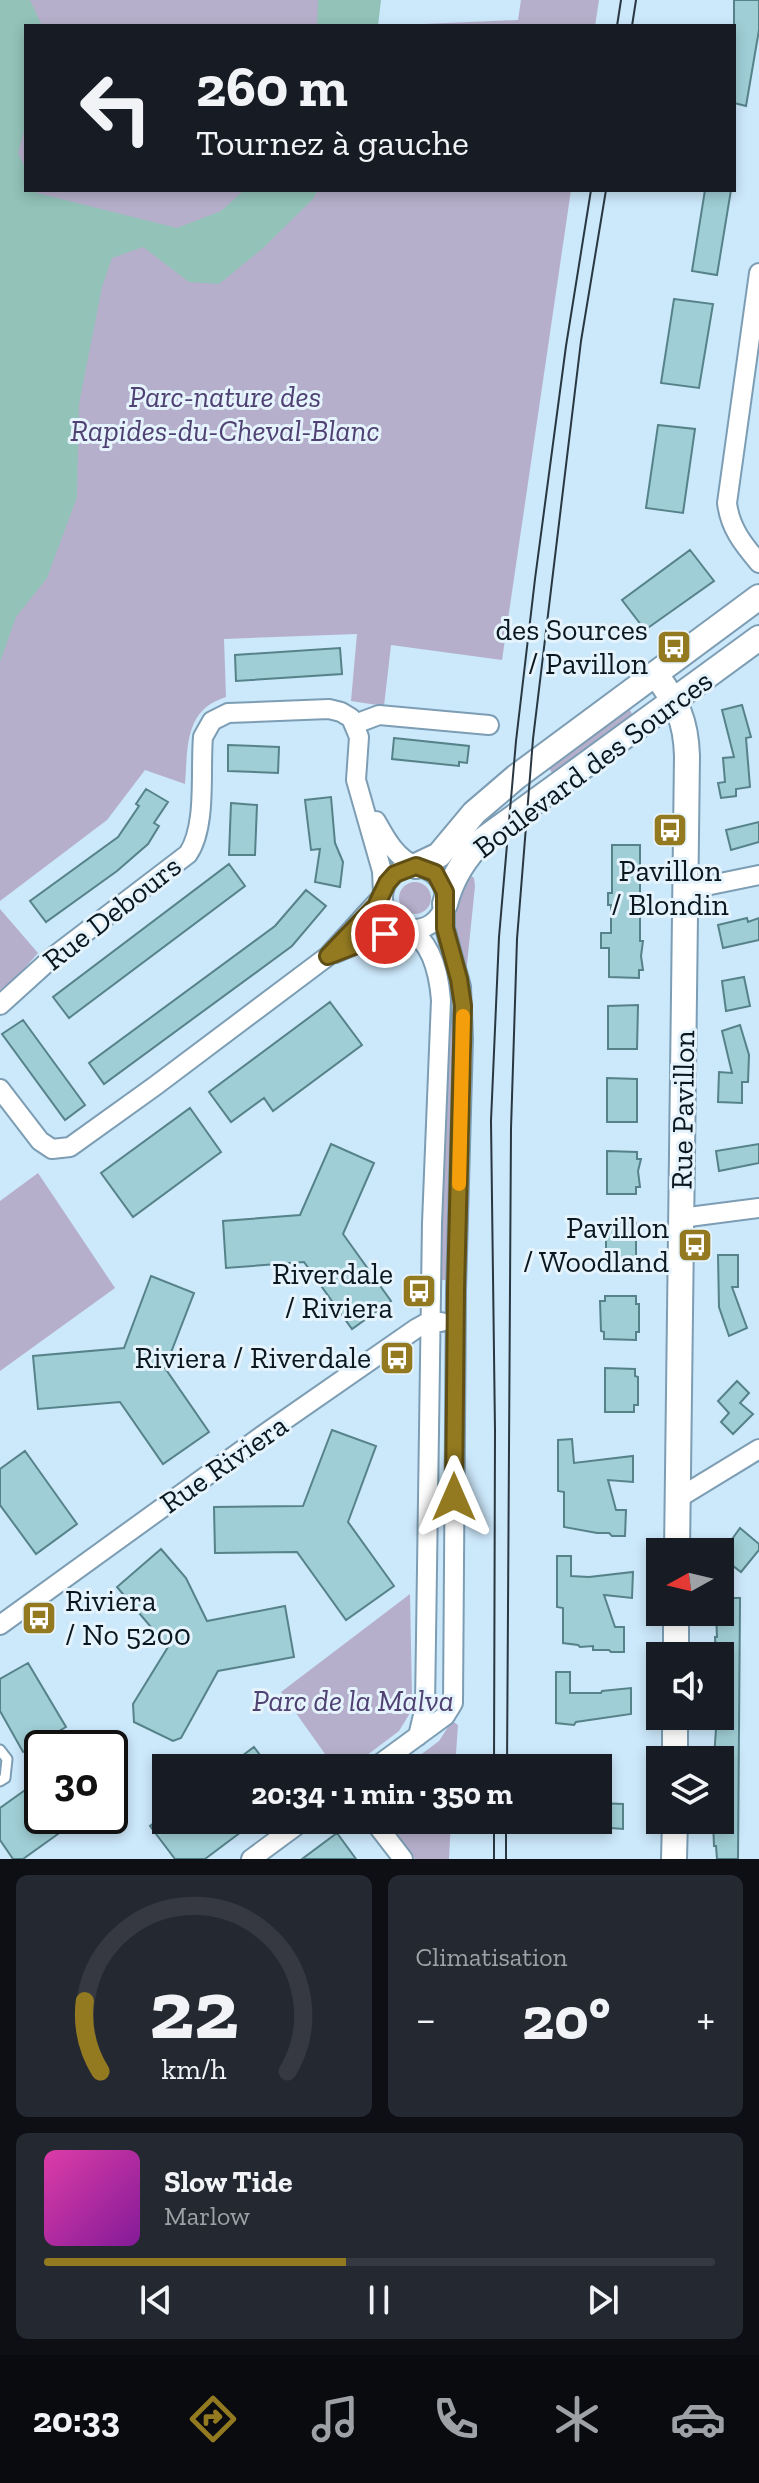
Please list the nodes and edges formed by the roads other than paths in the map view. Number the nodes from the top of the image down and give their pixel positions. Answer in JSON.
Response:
{"nodes":[{"id":1,"x":759,"y":273,"type":"edge"},
{"id":2,"x":759,"y":563,"type":"edge"},
{"id":3,"x":759,"y":597,"type":"edge"},
{"id":4,"x":759,"y":638,"type":"edge"},
{"id":5,"x":656,"y":675,"type":"junction"},
{"id":6,"x":674,"y":700,"type":"junction"},
{"id":7,"x":355,"y":724,"type":"junction"},
{"id":8,"x":489,"y":725,"type":"dead end"},
{"id":9,"x":364,"y":802,"type":"junction"},
{"id":10,"x":416,"y":866,"type":"junction"},
{"id":11,"x":759,"y":875,"type":"edge"},
{"id":12,"x":686,"y":890,"type":"junction"},
{"id":13,"x":383,"y":893,"type":"junction"},
{"id":14,"x":445,"y":904,"type":"junction"},
{"id":15,"x":408,"y":929,"type":"junction"},
{"id":16,"x":328,"y":956,"type":"junction"},
{"id":17,"x":0,"y":1005,"type":"edge"},
{"id":18,"x":0,"y":1089,"type":"edge"},
{"id":19,"x":759,"y":1208,"type":"edge"},
{"id":20,"x":681,"y":1218,"type":"junction"},
{"id":21,"x":455,"y":1322,"type":"junction"},
{"id":22,"x":430,"y":1323,"type":"junction"},
{"id":23,"x":759,"y":1449,"type":"edge"},
{"id":24,"x":677,"y":1499,"type":"junction"},
{"id":25,"x":677,"y":1538,"type":"edge"},
{"id":26,"x":0,"y":1625,"type":"edge"},
{"id":27,"x":418,"y":1736,"type":"junction"},
{"id":28,"x":0,"y":1750,"type":"edge"},
{"id":29,"x":393,"y":1754,"type":"edge"},
{"id":30,"x":0,"y":1781,"type":"edge"},
{"id":31,"x":285,"y":1834,"type":"edge"},
{"id":32,"x":384,"y":1834,"type":"edge"},
{"id":33,"x":675,"y":1834,"type":"edge"},
{"id":34,"x":251,"y":1859,"type":"edge"},
{"id":35,"x":403,"y":1859,"type":"edge"},
{"id":36,"x":674,"y":1859,"type":"edge"}],
"edges":[{"from":1,"to":2,"type":"street"},
{"from":3,"to":5,"type":"street","name":"Boulevard des Sources"},
{"from":4,"to":6,"type":"street","name":"Boulevard des Sources"},
{"from":5,"to":6,"type":"street","name":"Rue Pavillon"},
{"from":5,"to":10,"type":"street","name":"Boulevard des Sources"},
{"from":6,"to":12,"type":"street","name":"Rue Pavillon"},
{"from":6,"to":14,"type":"street","name":"Boulevard des Sources"},
{"from":7,"to":8,"type":"street"},
{"from":7,"to":9,"type":"street"},
{"from":7,"to":17,"type":"street","name":"Rue Debours"},
{"from":9,"to":10,"type":"street"},
{"from":9,"to":13,"type":"street"},
{"from":10,"to":13,"type":"street"},
{"from":10,"to":14,"type":"street"},
{"from":11,"to":12,"type":"street"},
{"from":12,"to":20,"type":"street","name":"Rue Pavillon"},
{"from":13,"to":15,"type":"street"},
{"from":13,"to":16,"type":"street"},
{"from":14,"to":15,"type":"street"},
{"from":14,"to":21,"type":"street"},
{"from":15,"to":16,"type":"street"},
{"from":15,"to":22,"type":"street"},
{"from":16,"to":18,"type":"street"},
{"from":19,"to":20,"type":"street"},
{"from":20,"to":24,"type":"street","name":"Rue Pavillon"},
{"from":21,"to":22,"type":"street","name":"Rue Riviera"},
{"from":21,"to":27,"type":"street"},
{"from":22,"to":26,"type":"street","name":"Rue Riviera"},
{"from":22,"to":27,"type":"street"},
{"from":23,"to":24,"type":"street"},
{"from":24,"to":25,"type":"street","name":"Rue Pavillon"},
{"from":27,"to":29,"type":"street"},
{"from":28,"to":30,"type":"lane"},
{"from":31,"to":34,"type":"street"},
{"from":32,"to":35,"type":"street"},
{"from":33,"to":36,"type":"street"}]}
